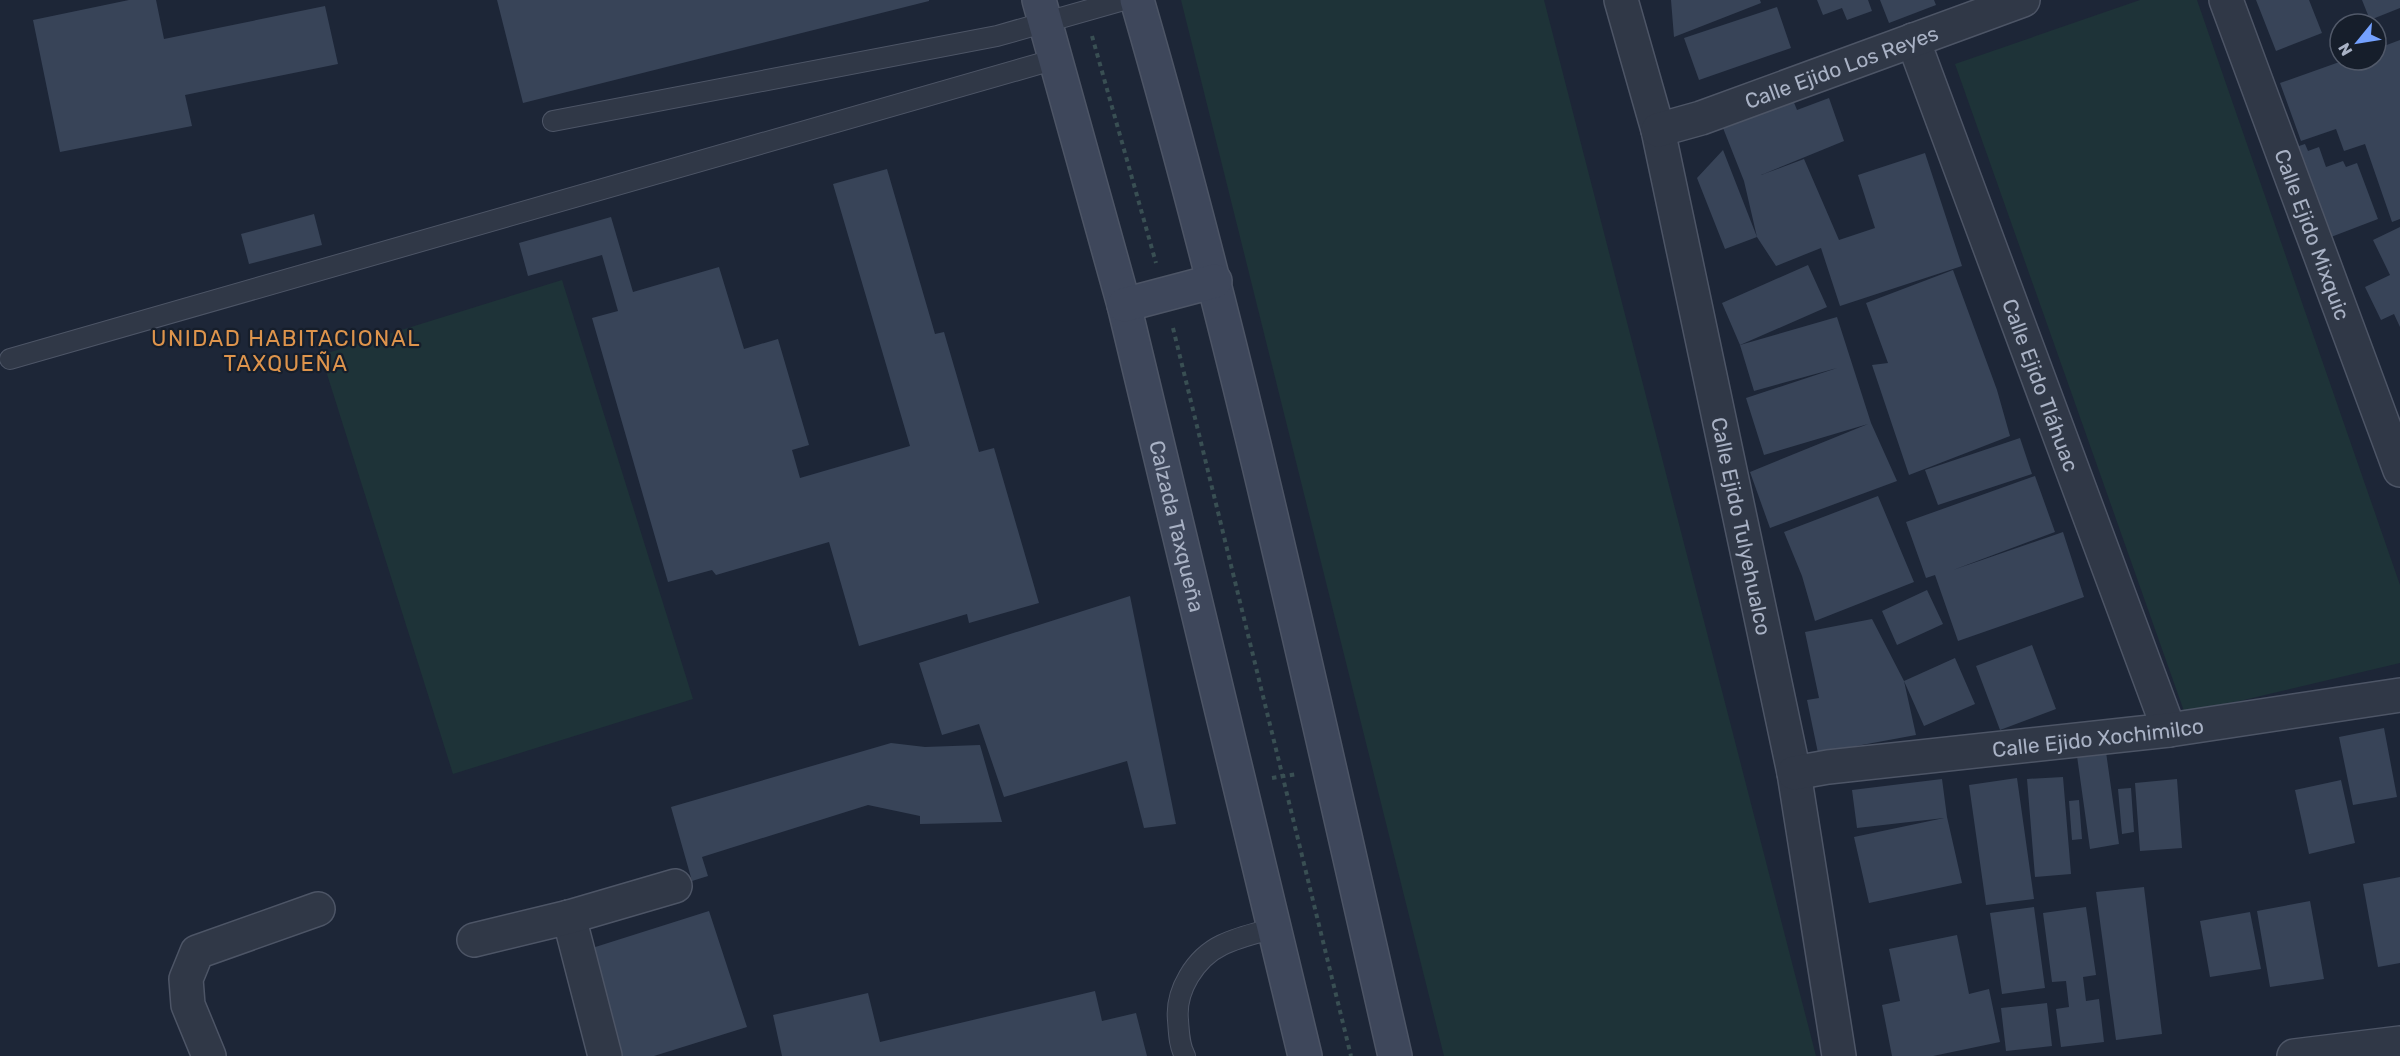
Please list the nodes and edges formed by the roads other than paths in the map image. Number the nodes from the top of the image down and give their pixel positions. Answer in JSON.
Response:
{"nodes":[{"id":1,"x":1124,"y":0,"type":"edge"},
{"id":2,"x":1137,"y":0,"type":"edge"},
{"id":3,"x":1622,"y":0,"type":"edge"},
{"id":4,"x":2023,"y":0,"type":"edge"},
{"id":5,"x":2226,"y":0,"type":"edge"},
{"id":6,"x":1043,"y":11,"type":"edge"},
{"id":7,"x":1914,"y":40,"type":"junction"},
{"id":8,"x":1056,"y":59,"type":"junction"},
{"id":9,"x":553,"y":122,"type":"dead end"},
{"id":10,"x":1658,"y":130,"type":"junction"},
{"id":11,"x":1215,"y":281,"type":"junction"},
{"id":12,"x":1124,"y":305,"type":"junction"},
{"id":13,"x":10,"y":359,"type":"dead end"},
{"id":14,"x":2400,"y":470,"type":"edge"},
{"id":15,"x":2400,"y":695,"type":"edge"},
{"id":16,"x":2169,"y":730,"type":"junction"},
{"id":17,"x":1794,"y":773,"type":"junction"},
{"id":18,"x":675,"y":886,"type":"dead end"},
{"id":19,"x":318,"y":909,"type":"dead end"},
{"id":20,"x":569,"y":917,"type":"junction"},
{"id":21,"x":1275,"y":928,"type":"junction"},
{"id":22,"x":474,"y":940,"type":"dead end"},
{"id":23,"x":2400,"y":1043,"type":"edge"},
{"id":24,"x":209,"y":1056,"type":"edge"},
{"id":25,"x":605,"y":1056,"type":"edge"},
{"id":26,"x":1185,"y":1056,"type":"edge"},
{"id":27,"x":1305,"y":1056,"type":"edge"},
{"id":28,"x":1395,"y":1056,"type":"edge"},
{"id":29,"x":1839,"y":1056,"type":"edge"},
{"id":30,"x":2294,"y":1056,"type":"edge"}],
"edges":[{"from":1,"to":6,"type":"lane"},
{"from":2,"to":11,"type":"main road"},
{"from":3,"to":10,"type":"street","name":"Calle Ejido Tulyehualco"},
{"from":4,"to":7,"type":"street","name":"Calle Ejido Los Reyes"},
{"from":5,"to":14,"type":"street","name":"Calle Ejido Mixquic"},
{"from":6,"to":8,"type":"main road","name":"Calzada Taxqueña"},
{"from":6,"to":9,"type":"lane"},
{"from":7,"to":10,"type":"street","name":"Calle Ejido Los Reyes"},
{"from":7,"to":16,"type":"street","name":"Calle Ejido Tláhuac"},
{"from":8,"to":12,"type":"main road","name":"Calzada Taxqueña"},
{"from":8,"to":13,"type":"lane"},
{"from":10,"to":17,"type":"street","name":"Calle Ejido Tulyehualco"},
{"from":11,"to":12,"type":"main road"},
{"from":11,"to":28,"type":"main road"},
{"from":12,"to":21,"type":"main road","name":"Calzada Taxqueña"},
{"from":15,"to":16,"type":"street","name":"Calle Ejido Xochimilco"},
{"from":16,"to":17,"type":"street","name":"Calle Ejido Xochimilco"},
{"from":17,"to":29,"type":"street","name":"Calle Ejido Tulyehualco"},
{"from":18,"to":20,"type":"street"},
{"from":19,"to":24,"type":"street"},
{"from":20,"to":22,"type":"street"},
{"from":20,"to":25,"type":"street"},
{"from":21,"to":26,"type":"lane"},
{"from":21,"to":27,"type":"main road","name":"Calzada Taxqueña"},
{"from":23,"to":30,"type":"street"}]}
